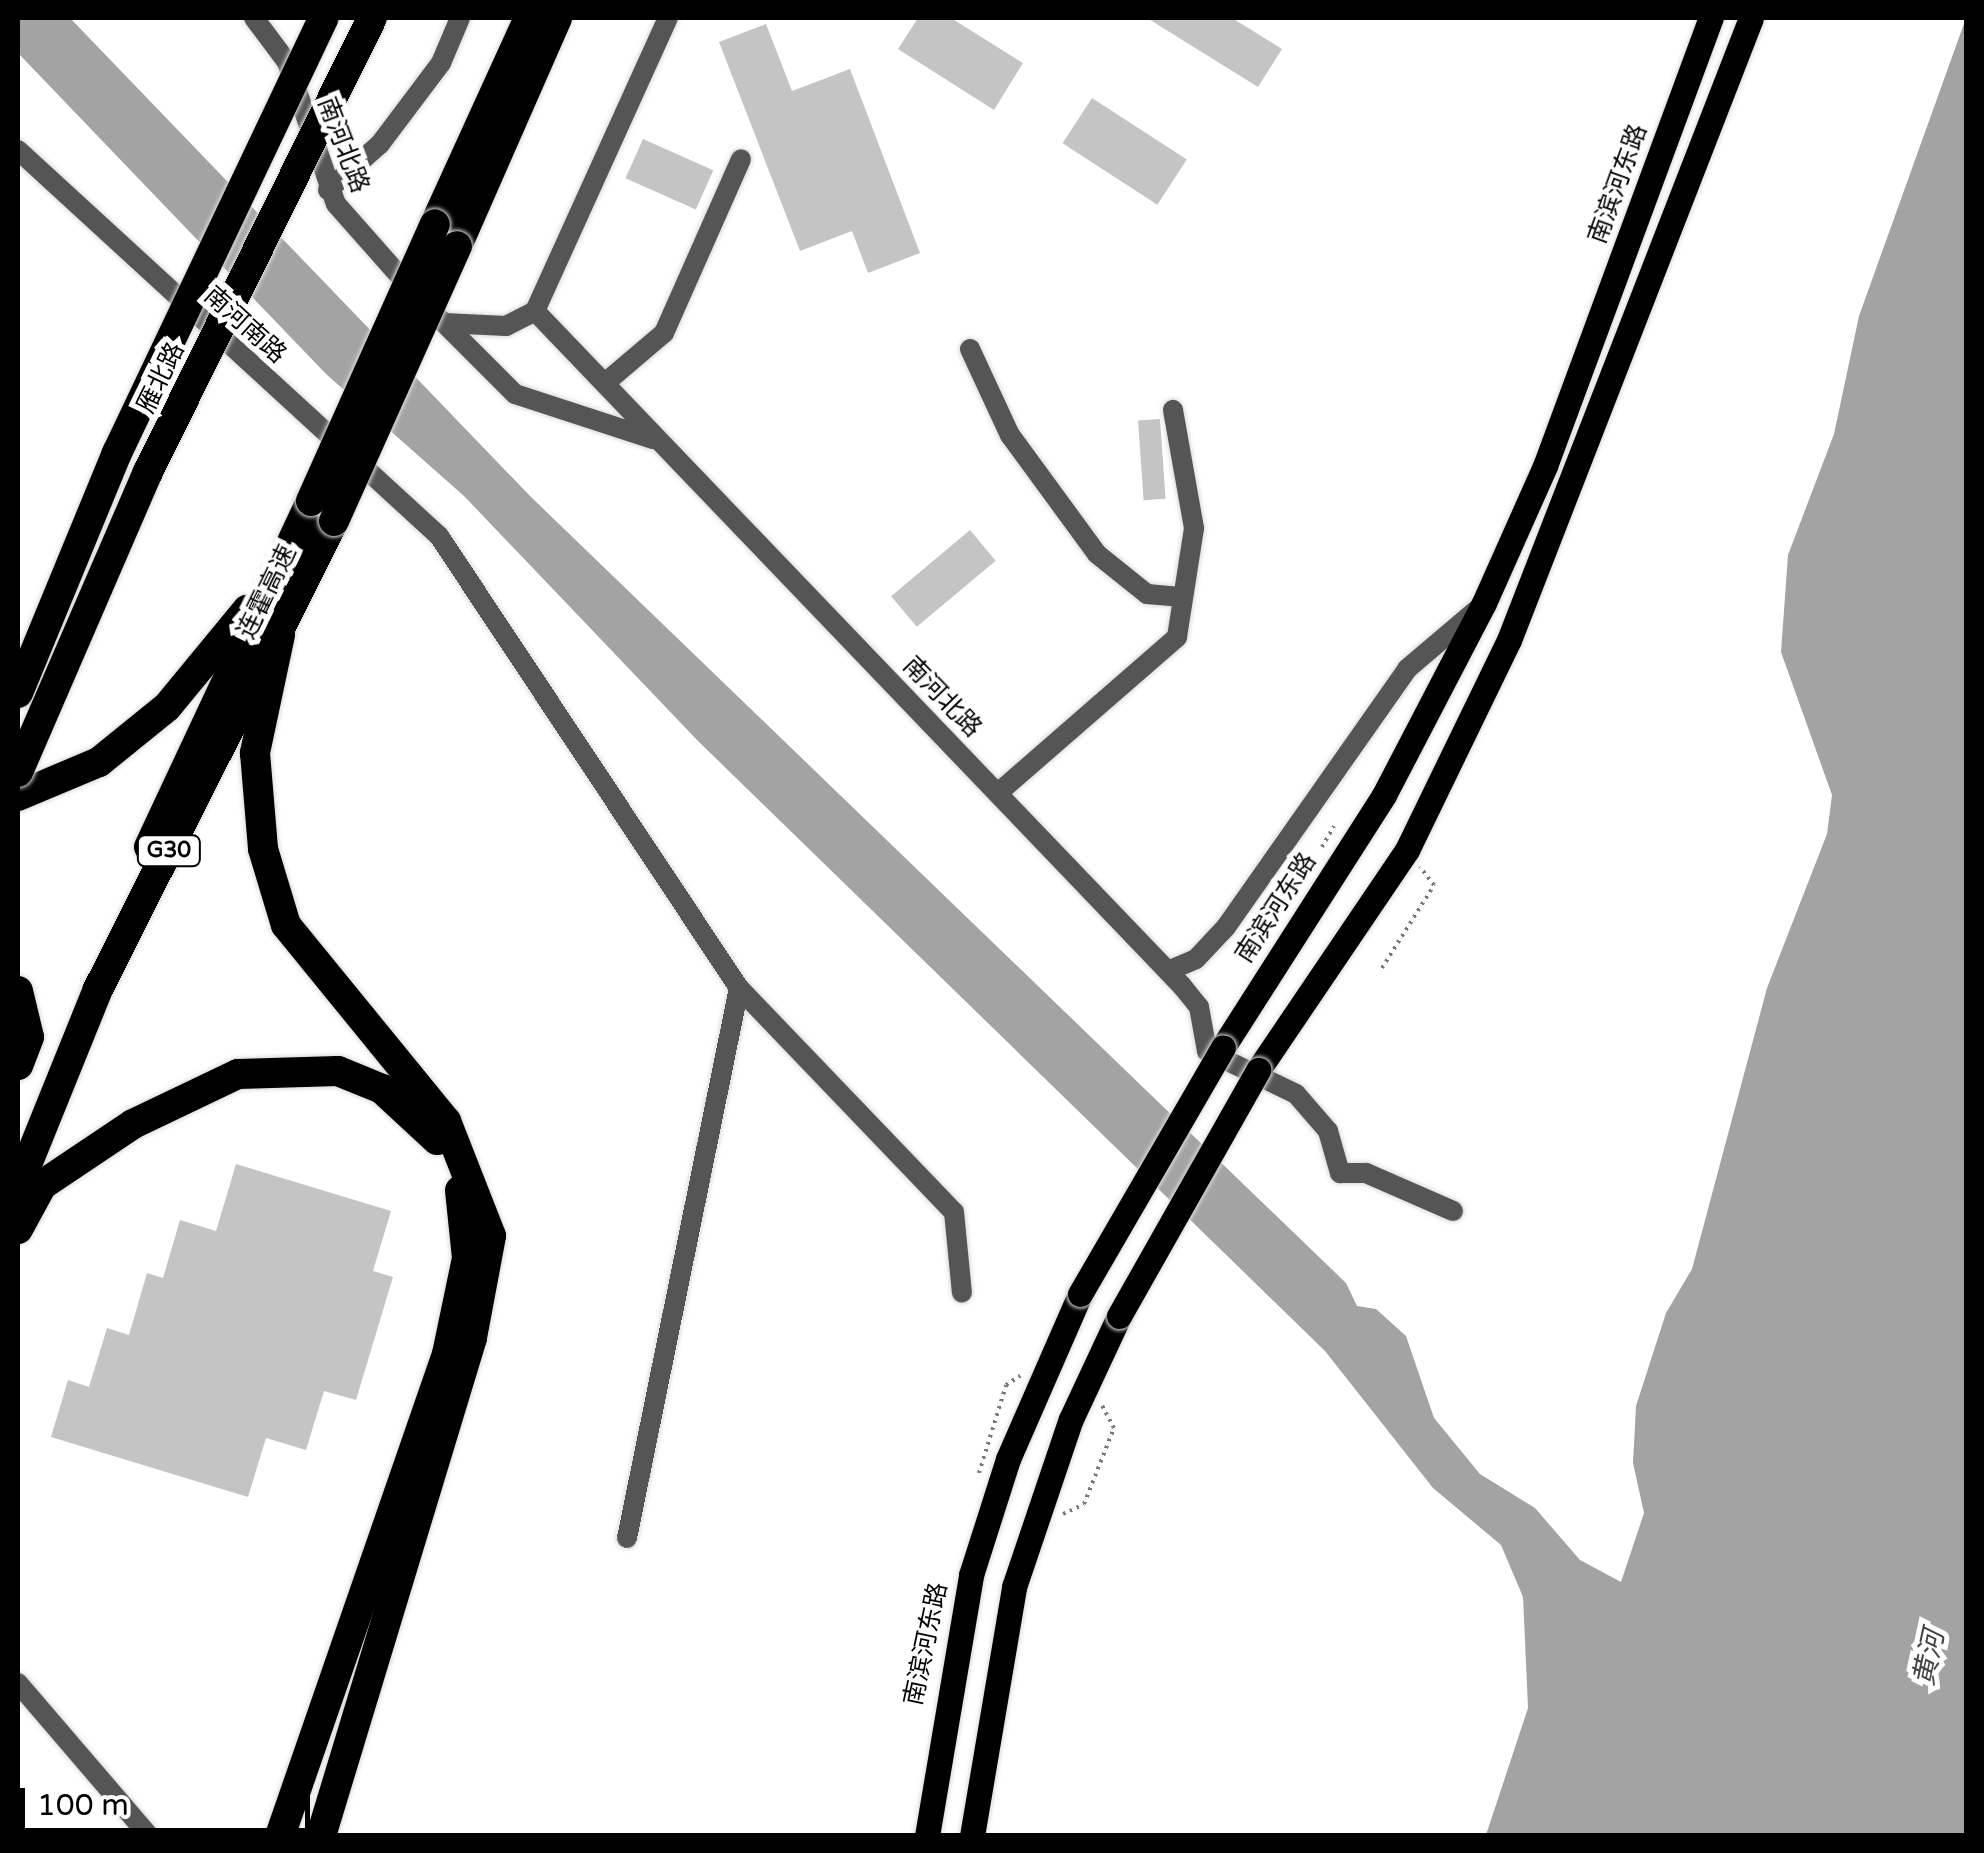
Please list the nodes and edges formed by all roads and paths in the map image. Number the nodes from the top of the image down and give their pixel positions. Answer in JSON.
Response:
{"nodes":[{"id":1,"x":254,"y":18,"type":"edge"},
{"id":2,"x":324,"y":18,"type":"edge"},
{"id":3,"x":372,"y":18,"type":"edge"},
{"id":4,"x":460,"y":18,"type":"edge"},
{"id":5,"x":529,"y":18,"type":"edge"},
{"id":6,"x":558,"y":18,"type":"edge"},
{"id":7,"x":668,"y":18,"type":"edge"},
{"id":8,"x":1711,"y":18,"type":"edge"},
{"id":9,"x":1751,"y":18,"type":"edge"},
{"id":10,"x":18,"y":150,"type":"edge"},
{"id":11,"x":742,"y":159,"type":"dead end"},
{"id":12,"x":328,"y":190,"type":"junction"},
{"id":13,"x":535,"y":311,"type":"junction"},
{"id":14,"x":444,"y":324,"type":"junction"},
{"id":15,"x":970,"y":349,"type":"dead end"},
{"id":16,"x":604,"y":383,"type":"junction"},
{"id":17,"x":1173,"y":410,"type":"dead end"},
{"id":18,"x":664,"y":446,"type":"junction"},
{"id":19,"x":322,"y":511,"type":"junction"},
{"id":20,"x":277,"y":573,"type":"junction"},
{"id":21,"x":1183,"y":597,"type":"junction"},
{"id":22,"x":1484,"y":603,"type":"junction"},
{"id":23,"x":280,"y":635,"type":"junction"},
{"id":24,"x":18,"y":694,"type":"edge"},
{"id":25,"x":18,"y":772,"type":"edge"},
{"id":26,"x":999,"y":792,"type":"junction"},
{"id":27,"x":18,"y":796,"type":"edge"},
{"id":28,"x":1434,"y":885,"type":"dead end"},
{"id":29,"x":1382,"y":968,"type":"dead end"},
{"id":30,"x":1175,"y":979,"type":"junction"},
{"id":31,"x":739,"y":988,"type":"junction"},
{"id":32,"x":18,"y":992,"type":"edge"},
{"id":33,"x":18,"y":1065,"type":"edge"},
{"id":34,"x":18,"y":1137,"type":"edge"},
{"id":35,"x":18,"y":1186,"type":"edge"},
{"id":36,"x":1453,"y":1210,"type":"dead end"},
{"id":37,"x":18,"y":1229,"type":"edge"},
{"id":38,"x":962,"y":1294,"type":"dead end"},
{"id":39,"x":1090,"y":1378,"type":"junction"},
{"id":40,"x":1030,"y":1530,"type":"junction"},
{"id":41,"x":627,"y":1538,"type":"dead end"},
{"id":42,"x":18,"y":1682,"type":"edge"},
{"id":43,"x":149,"y":1836,"type":"edge"},
{"id":44,"x":280,"y":1836,"type":"edge"},
{"id":45,"x":320,"y":1836,"type":"edge"},
{"id":46,"x":928,"y":1836,"type":"edge"},
{"id":47,"x":972,"y":1836,"type":"edge"}],
"edges":[{"from":1,"to":12,"type":"street","name":"南河北路"},
{"from":2,"to":24,"type":"highway","name":"雁北路","bridge":true},
{"from":3,"to":25,"type":"highway","name":"雁北路","bridge":true},
{"from":4,"to":12,"type":"street"},
{"from":5,"to":19,"type":"highway","name":"连霍高速","number":"G30","bridge":true},
{"from":6,"to":19,"type":"highway","name":"连霍高速","number":"G30","bridge":true},
{"from":7,"to":13,"type":"street"},
{"from":8,"to":22,"type":"main road","name":"南滨河东路"},
{"from":9,"to":39,"type":"main road","bridge":true},
{"from":10,"to":31,"type":"street","name":"南河南路"},
{"from":11,"to":16,"type":"street"},
{"from":12,"to":14,"type":"street","name":"南河北路"},
{"from":13,"to":14,"type":"street"},
{"from":13,"to":16,"type":"street","name":"南河北路"},
{"from":14,"to":18,"type":"street","name":"南河北路"},
{"from":15,"to":21,"type":"street"},
{"from":16,"to":18,"type":"street","name":"南河北路"},
{"from":17,"to":21,"type":"street"},
{"from":18,"to":26,"type":"street","name":"南河北路"},
{"from":19,"to":20,"type":"highway","name":"连霍高速","number":"G30"},
{"from":19,"to":23,"type":"highway","name":"连霍高速","number":"G30"},
{"from":20,"to":27,"type":"highway"},
{"from":20,"to":34,"type":"highway","name":"连霍高速","number":"G30"},
{"from":21,"to":26,"type":"street"},
{"from":22,"to":30,"type":"street"},
{"from":22,"to":46,"type":"main road","name":"南滨河东路","bridge":true},
{"from":23,"to":35,"type":"highway","name":"连霍高速","number":"G30"},
{"from":23,"to":45,"type":"highway"},
{"from":26,"to":30,"type":"street","name":"南河北路"},
{"from":28,"to":29,"type":"path"},
{"from":30,"to":36,"type":"street","name":"南河北路"},
{"from":31,"to":38,"type":"street","name":"南河南路"},
{"from":31,"to":41,"type":"street"},
{"from":32,"to":33,"type":"highway"},
{"from":37,"to":44,"type":"highway"},
{"from":39,"to":40,"type":"main road"},
{"from":39,"to":40,"type":"path"},
{"from":40,"to":47,"type":"main road"},
{"from":42,"to":43,"type":"street"}]}
